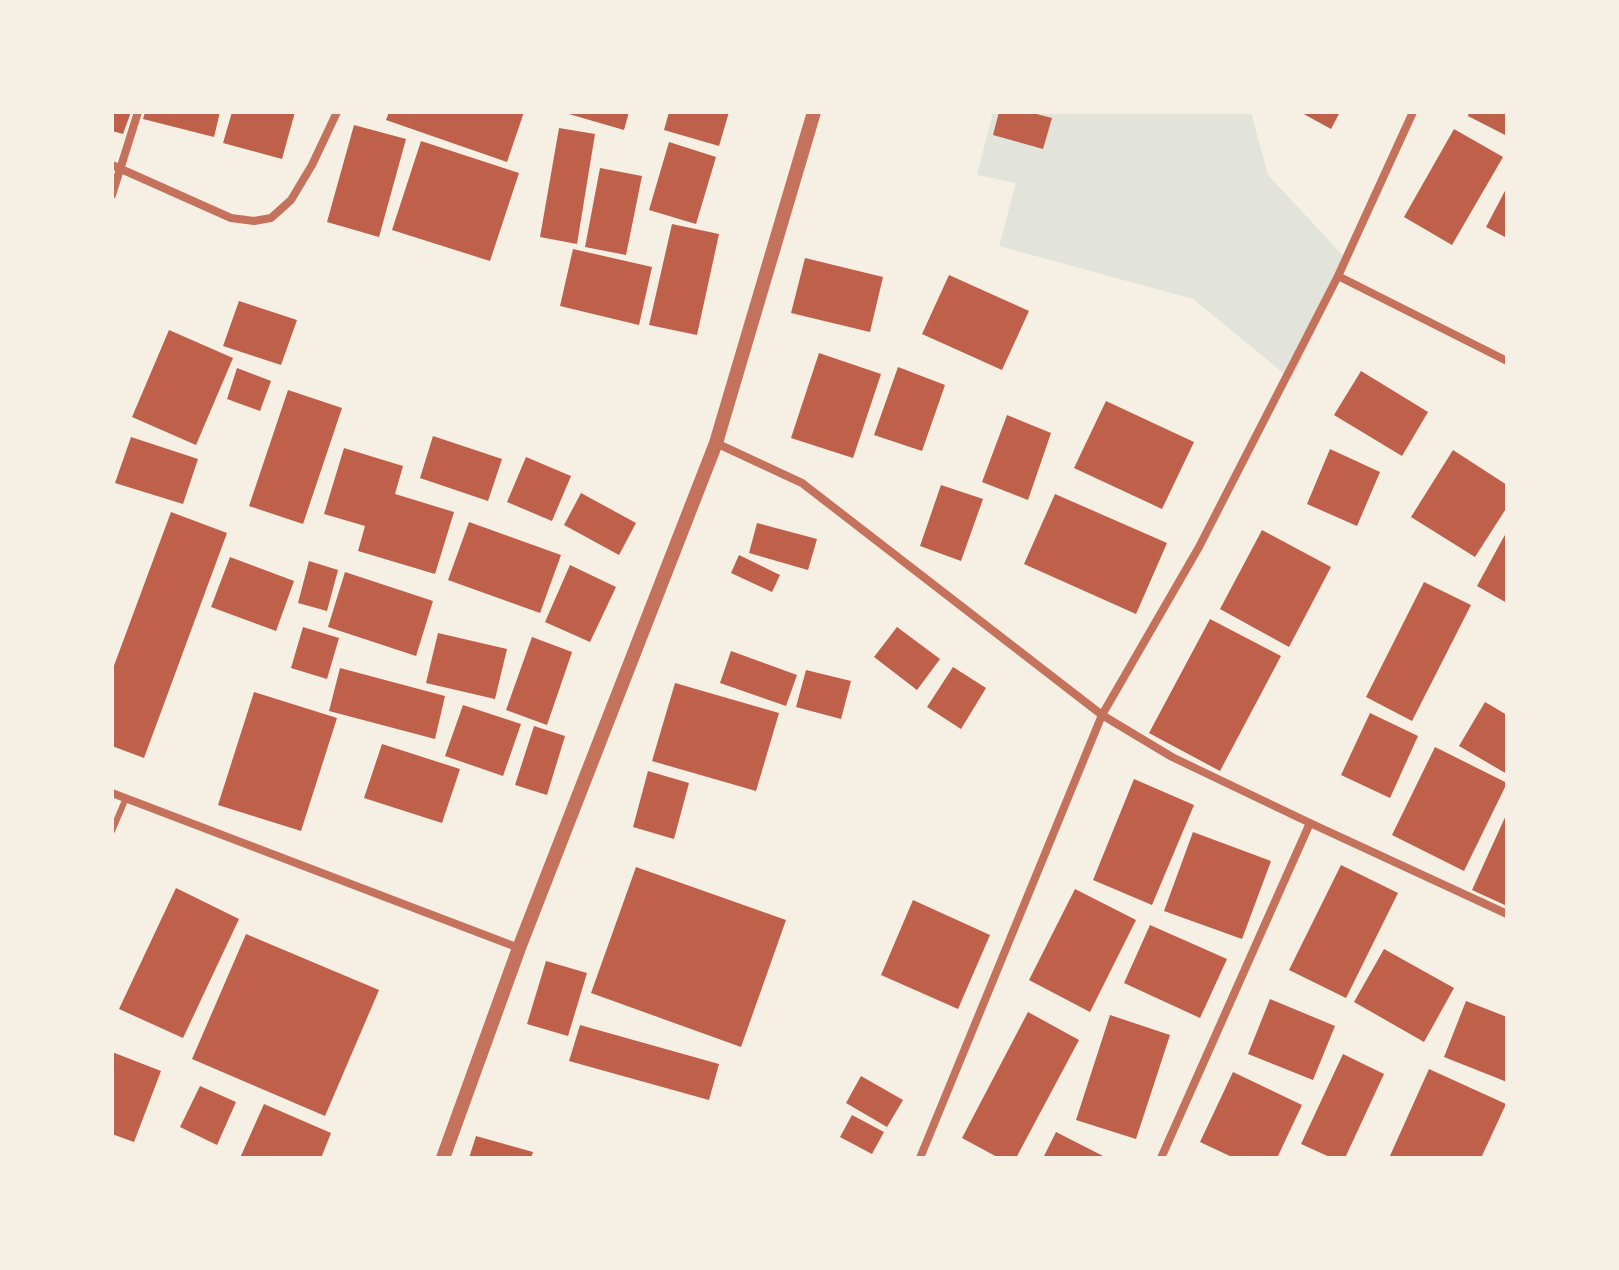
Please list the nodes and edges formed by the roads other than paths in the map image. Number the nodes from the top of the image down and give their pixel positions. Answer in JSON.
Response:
{"nodes":[{"id":1,"x":138,"y":112,"type":"edge"},
{"id":2,"x":337,"y":112,"type":"edge"},
{"id":3,"x":814,"y":112,"type":"edge"},
{"id":4,"x":1413,"y":112,"type":"edge"},
{"id":5,"x":116,"y":167,"type":"edge"},
{"id":6,"x":112,"y":195,"type":"edge"},
{"id":7,"x":1338,"y":276,"type":"junction"},
{"id":8,"x":1507,"y":361,"type":"edge"},
{"id":9,"x":716,"y":443,"type":"junction"},
{"id":10,"x":1102,"y":715,"type":"junction"},
{"id":11,"x":112,"y":793,"type":"edge"},
{"id":12,"x":126,"y":798,"type":"junction"},
{"id":13,"x":1310,"y":823,"type":"junction"},
{"id":14,"x":112,"y":831,"type":"edge"},
{"id":15,"x":1507,"y":914,"type":"edge"},
{"id":16,"x":519,"y":948,"type":"junction"},
{"id":17,"x":443,"y":1158,"type":"edge"},
{"id":18,"x":920,"y":1158,"type":"edge"},
{"id":19,"x":1162,"y":1158,"type":"edge"}],
"edges":[{"from":1,"to":5,"type":"street"},
{"from":2,"to":5,"type":"street"},
{"from":3,"to":9,"type":"street"},
{"from":4,"to":7,"type":"street"},
{"from":5,"to":6,"type":"street"},
{"from":7,"to":8,"type":"street"},
{"from":7,"to":10,"type":"street"},
{"from":9,"to":10,"type":"street"},
{"from":9,"to":16,"type":"street"},
{"from":10,"to":13,"type":"street"},
{"from":10,"to":18,"type":"street"},
{"from":11,"to":12,"type":"street"},
{"from":12,"to":14,"type":"lane"},
{"from":12,"to":16,"type":"street"},
{"from":13,"to":15,"type":"street"},
{"from":13,"to":19,"type":"street"},
{"from":16,"to":17,"type":"street"}]}
